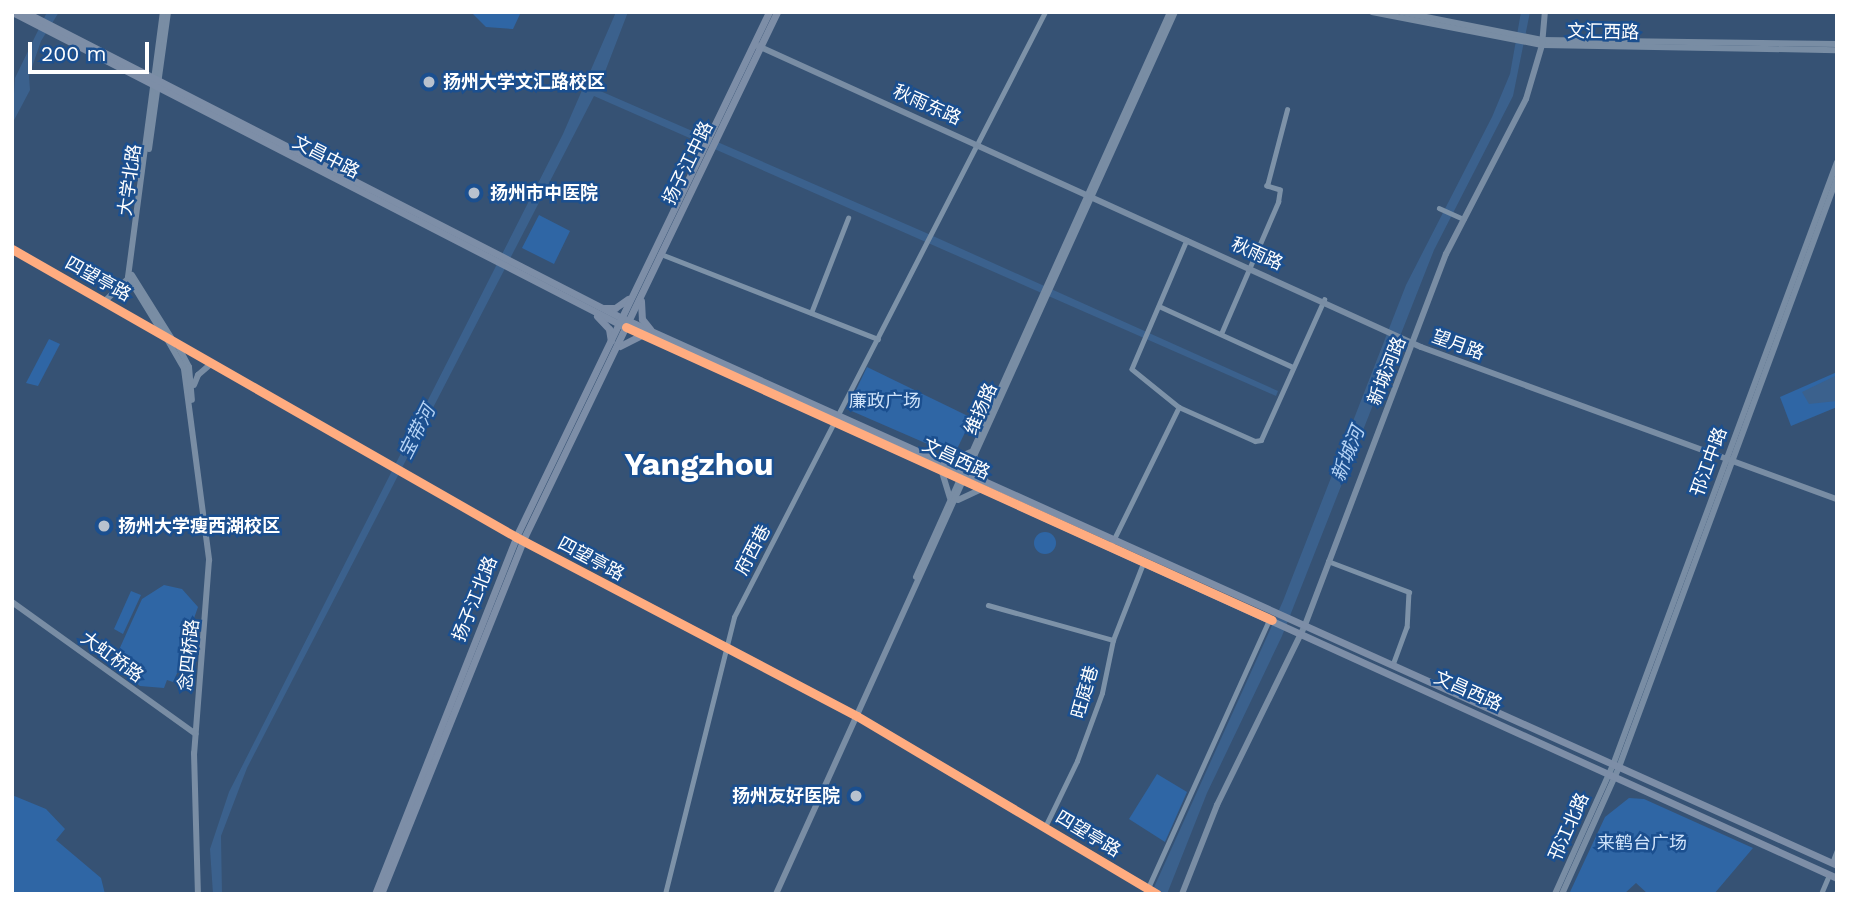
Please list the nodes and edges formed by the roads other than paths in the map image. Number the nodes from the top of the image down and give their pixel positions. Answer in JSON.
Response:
{"nodes":[{"id":1,"x":12,"y":12,"type":"edge"},
{"id":2,"x":25,"y":12,"type":"edge"},
{"id":3,"x":165,"y":12,"type":"edge"},
{"id":4,"x":769,"y":12,"type":"edge"},
{"id":5,"x":778,"y":12,"type":"edge"},
{"id":6,"x":1045,"y":12,"type":"edge"},
{"id":7,"x":1173,"y":12,"type":"edge"},
{"id":8,"x":1372,"y":12,"type":"edge"},
{"id":9,"x":1401,"y":12,"type":"edge"},
{"id":10,"x":1545,"y":12,"type":"edge"},
{"id":11,"x":38,"y":22,"type":"junction"},
{"id":12,"x":1512,"y":37,"type":"junction"},
{"id":13,"x":1542,"y":43,"type":"junction"},
{"id":14,"x":757,"y":45,"type":"junction"},
{"id":15,"x":1836,"y":49,"type":"edge"},
{"id":16,"x":154,"y":84,"type":"junction"},
{"id":17,"x":1287,"y":110,"type":"dead end"},
{"id":18,"x":978,"y":143,"type":"junction"},
{"id":19,"x":708,"y":148,"type":"junction"},
{"id":20,"x":1837,"y":162,"type":"edge"},
{"id":21,"x":1837,"y":178,"type":"edge"},
{"id":22,"x":1090,"y":196,"type":"junction"},
{"id":23,"x":1439,"y":208,"type":"dead end"},
{"id":24,"x":848,"y":218,"type":"dead end"},
{"id":25,"x":1464,"y":219,"type":"junction"},
{"id":26,"x":1187,"y":239,"type":"junction"},
{"id":27,"x":12,"y":249,"type":"edge"},
{"id":28,"x":661,"y":254,"type":"junction"},
{"id":29,"x":511,"y":264,"type":"junction"},
{"id":30,"x":1250,"y":266,"type":"junction"},
{"id":31,"x":128,"y":277,"type":"junction"},
{"id":32,"x":638,"y":293,"type":"junction"},
{"id":33,"x":1324,"y":300,"type":"junction"},
{"id":34,"x":105,"y":301,"type":"junction"},
{"id":35,"x":584,"y":306,"type":"junction"},
{"id":36,"x":1159,"y":306,"type":"junction"},
{"id":37,"x":604,"y":308,"type":"junction"},
{"id":38,"x":811,"y":313,"type":"junction"},
{"id":39,"x":624,"y":322,"type":"junction"},
{"id":40,"x":647,"y":332,"type":"junction"},
{"id":41,"x":1221,"y":334,"type":"junction"},
{"id":42,"x":163,"y":335,"type":"junction"},
{"id":43,"x":878,"y":339,"type":"junction"},
{"id":44,"x":174,"y":341,"type":"junction"},
{"id":45,"x":611,"y":341,"type":"junction"},
{"id":46,"x":1414,"y":342,"type":"junction"},
{"id":47,"x":614,"y":352,"type":"junction"},
{"id":48,"x":212,"y":363,"type":"junction"},
{"id":49,"x":1293,"y":367,"type":"junction"},
{"id":50,"x":193,"y":387,"type":"junction"},
{"id":51,"x":1179,"y":407,"type":"junction"},
{"id":52,"x":839,"y":418,"type":"junction"},
{"id":53,"x":191,"y":420,"type":"junction"},
{"id":54,"x":974,"y":453,"type":"junction"},
{"id":55,"x":1729,"y":457,"type":"junction"},
{"id":56,"x":942,"y":466,"type":"junction"},
{"id":57,"x":964,"y":476,"type":"junction"},
{"id":58,"x":984,"y":485,"type":"junction"},
{"id":59,"x":1837,"y":497,"type":"edge"},
{"id":60,"x":952,"y":502,"type":"junction"},
{"id":61,"x":519,"y":539,"type":"junction"},
{"id":62,"x":1112,"y":542,"type":"junction"},
{"id":63,"x":1144,"y":561,"type":"junction"},
{"id":64,"x":1328,"y":561,"type":"junction"},
{"id":65,"x":12,"y":602,"type":"edge"},
{"id":66,"x":988,"y":605,"type":"dead end"},
{"id":67,"x":1271,"y":620,"type":"junction"},
{"id":68,"x":1292,"y":624,"type":"junction"},
{"id":69,"x":1303,"y":629,"type":"junction"},
{"id":70,"x":1113,"y":640,"type":"junction"},
{"id":71,"x":727,"y":649,"type":"junction"},
{"id":72,"x":1393,"y":665,"type":"junction"},
{"id":73,"x":855,"y":715,"type":"junction"},
{"id":74,"x":195,"y":734,"type":"junction"},
{"id":75,"x":1614,"y":770,"type":"junction"},
{"id":76,"x":1045,"y":827,"type":"junction"},
{"id":77,"x":1837,"y":850,"type":"edge"},
{"id":78,"x":1834,"y":864,"type":"edge"},
{"id":79,"x":1833,"y":877,"type":"edge"},
{"id":80,"x":1152,"y":891,"type":"edge"},
{"id":81,"x":198,"y":894,"type":"edge"},
{"id":82,"x":375,"y":894,"type":"edge"},
{"id":83,"x":381,"y":894,"type":"edge"},
{"id":84,"x":665,"y":894,"type":"edge"},
{"id":85,"x":774,"y":894,"type":"edge"},
{"id":86,"x":1182,"y":894,"type":"edge"},
{"id":87,"x":1555,"y":894,"type":"edge"},
{"id":88,"x":1562,"y":894,"type":"edge"},
{"id":89,"x":1821,"y":894,"type":"edge"}],
"edges":[{"from":1,"to":11,"type":"main road","name":"文昌中路"},
{"from":2,"to":11,"type":"main road","name":"文昌中路"},
{"from":3,"to":16,"type":"street","name":"大学北路"},
{"from":4,"to":14,"type":"main road","name":"扬子江中路"},
{"from":5,"to":14,"type":"main road","name":"扬子江中路"},
{"from":6,"to":18,"type":"street","name":"府西巷"},
{"from":7,"to":22,"type":"street","name":"维扬路"},
{"from":8,"to":12,"type":"street","name":"文汇西路"},
{"from":9,"to":12,"type":"street","name":"文汇西路"},
{"from":10,"to":13,"type":"street","name":"新城河路"},
{"from":11,"to":16,"type":"main road","name":"文昌中路"},
{"from":12,"to":13,"type":"street","name":"文汇西路"},
{"from":13,"to":15,"type":"street","name":"文汇西路"},
{"from":13,"to":25,"type":"street","name":"新城河路"},
{"from":14,"to":18,"type":"street","name":"秋雨东路"},
{"from":14,"to":19,"type":"main road","name":"扬子江中路"},
{"from":16,"to":29,"type":"main road","name":"文昌中路"},
{"from":16,"to":31,"type":"street","name":"大学北路"},
{"from":16,"to":44,"type":"street","name":"大学北路"},
{"from":17,"to":30,"type":"street"},
{"from":18,"to":22,"type":"street","name":"秋雨东路"},
{"from":18,"to":43,"type":"street","name":"府西巷"},
{"from":19,"to":28,"type":"main road","name":"扬子江中路"},
{"from":19,"to":32,"type":"main road","name":"扬子江中路"},
{"from":20,"to":55,"type":"street","name":"邗江中路"},
{"from":21,"to":55,"type":"street","name":"邗江中路"},
{"from":22,"to":26,"type":"street","name":"秋雨路"},
{"from":22,"to":54,"type":"street","name":"维扬路"},
{"from":23,"to":25,"type":"street"},
{"from":24,"to":38,"type":"street"},
{"from":25,"to":46,"type":"street","name":"新城河路"},
{"from":26,"to":30,"type":"street","name":"秋雨路"},
{"from":26,"to":36,"type":"street"},
{"from":27,"to":34,"type":"street","name":"四望亭路"},
{"from":28,"to":32,"type":"main road","name":"扬子江中路"},
{"from":28,"to":38,"type":"street"},
{"from":29,"to":35,"type":"main road","name":"文昌中路"},
{"from":29,"to":37,"type":"main road","name":"文昌中路"},
{"from":30,"to":33,"type":"street","name":"秋雨路"},
{"from":30,"to":41,"type":"street"},
{"from":31,"to":34,"type":"street"},
{"from":31,"to":42,"type":"street"},
{"from":32,"to":37,"type":"main road"},
{"from":32,"to":39,"type":"main road","name":"扬子江中路"},
{"from":32,"to":40,"type":"main road"},
{"from":33,"to":46,"type":"street","name":"秋雨路"},
{"from":33,"to":49,"type":"street"},
{"from":34,"to":42,"type":"street","name":"四望亭路"},
{"from":35,"to":39,"type":"main road","name":"文昌中路"},
{"from":35,"to":45,"type":"main road"},
{"from":36,"to":41,"type":"street"},
{"from":36,"to":51,"type":"street"},
{"from":37,"to":39,"type":"main road","name":"文昌中路"},
{"from":38,"to":43,"type":"street"},
{"from":39,"to":40,"type":"main road","name":"文昌西路"},
{"from":39,"to":45,"type":"main road","name":"扬子江北路"},
{"from":39,"to":47,"type":"main road","name":"扬子江北路"},
{"from":40,"to":47,"type":"main road"},
{"from":40,"to":52,"type":"main road","name":"文昌西路"},
{"from":41,"to":49,"type":"street"},
{"from":42,"to":44,"type":"street","name":"四望亭路"},
{"from":42,"to":53,"type":"street","name":"念四桥路"},
{"from":43,"to":52,"type":"street","name":"府西巷"},
{"from":44,"to":48,"type":"street","name":"四望亭路"},
{"from":44,"to":50,"type":"street","name":"念四桥路"},
{"from":45,"to":61,"type":"main road","name":"扬子江北路"},
{"from":46,"to":55,"type":"street","name":"望月路"},
{"from":46,"to":64,"type":"street","name":"新城河路"},
{"from":47,"to":61,"type":"main road","name":"扬子江北路"},
{"from":48,"to":50,"type":"street"},
{"from":48,"to":61,"type":"street","name":"四望亭路"},
{"from":49,"to":51,"type":"street"},
{"from":50,"to":53,"type":"street","name":"念四桥路"},
{"from":51,"to":62,"type":"street"},
{"from":52,"to":56,"type":"main road","name":"文昌西路"},
{"from":52,"to":71,"type":"street","name":"府西巷"},
{"from":53,"to":74,"type":"street","name":"念四桥路"},
{"from":54,"to":56,"type":"street"},
{"from":54,"to":57,"type":"street","name":"维扬路"},
{"from":54,"to":58,"type":"street"},
{"from":55,"to":59,"type":"street","name":"望月路"},
{"from":55,"to":75,"type":"street","name":"邗江中路"},
{"from":56,"to":57,"type":"main road","name":"文昌西路"},
{"from":56,"to":60,"type":"street"},
{"from":57,"to":58,"type":"main road","name":"文昌西路"},
{"from":57,"to":60,"type":"street","name":"维扬路"},
{"from":58,"to":60,"type":"street"},
{"from":58,"to":62,"type":"main road","name":"文昌西路"},
{"from":60,"to":73,"type":"street","name":"维扬路"},
{"from":61,"to":71,"type":"street","name":"四望亭路"},
{"from":61,"to":82,"type":"main road","name":"扬子江北路"},
{"from":61,"to":83,"type":"main road","name":"扬子江北路"},
{"from":62,"to":63,"type":"main road","name":"文昌西路"},
{"from":62,"to":68,"type":"main road","name":"文昌西路"},
{"from":63,"to":67,"type":"main road","name":"文昌西路"},
{"from":63,"to":70,"type":"street","name":"旺庭巷"},
{"from":64,"to":69,"type":"street","name":"新城河路"},
{"from":64,"to":72,"type":"street"},
{"from":65,"to":74,"type":"street","name":"大虹桥路"},
{"from":66,"to":70,"type":"street"},
{"from":67,"to":68,"type":"main road","name":"文昌西路"},
{"from":67,"to":80,"type":"street"},
{"from":68,"to":69,"type":"main road","name":"文昌西路"},
{"from":69,"to":72,"type":"main road","name":"文昌西路"},
{"from":69,"to":75,"type":"main road","name":"文昌西路"},
{"from":69,"to":86,"type":"street","name":"新城河路"},
{"from":70,"to":76,"type":"street","name":"旺庭巷"},
{"from":71,"to":73,"type":"street","name":"四望亭路"},
{"from":71,"to":84,"type":"street","name":"府西巷"},
{"from":72,"to":75,"type":"main road","name":"文昌西路"},
{"from":73,"to":76,"type":"street","name":"四望亭路"},
{"from":73,"to":85,"type":"street","name":"维扬路"},
{"from":74,"to":81,"type":"street","name":"念四桥路"},
{"from":75,"to":78,"type":"main road","name":"文昌西路"},
{"from":75,"to":79,"type":"main road","name":"文昌西路"},
{"from":75,"to":87,"type":"street","name":"邗江北路"},
{"from":75,"to":88,"type":"street","name":"邗江北路"},
{"from":76,"to":80,"type":"street","name":"四望亭路"},
{"from":77,"to":78,"type":"street"},
{"from":79,"to":89,"type":"street"}]}
